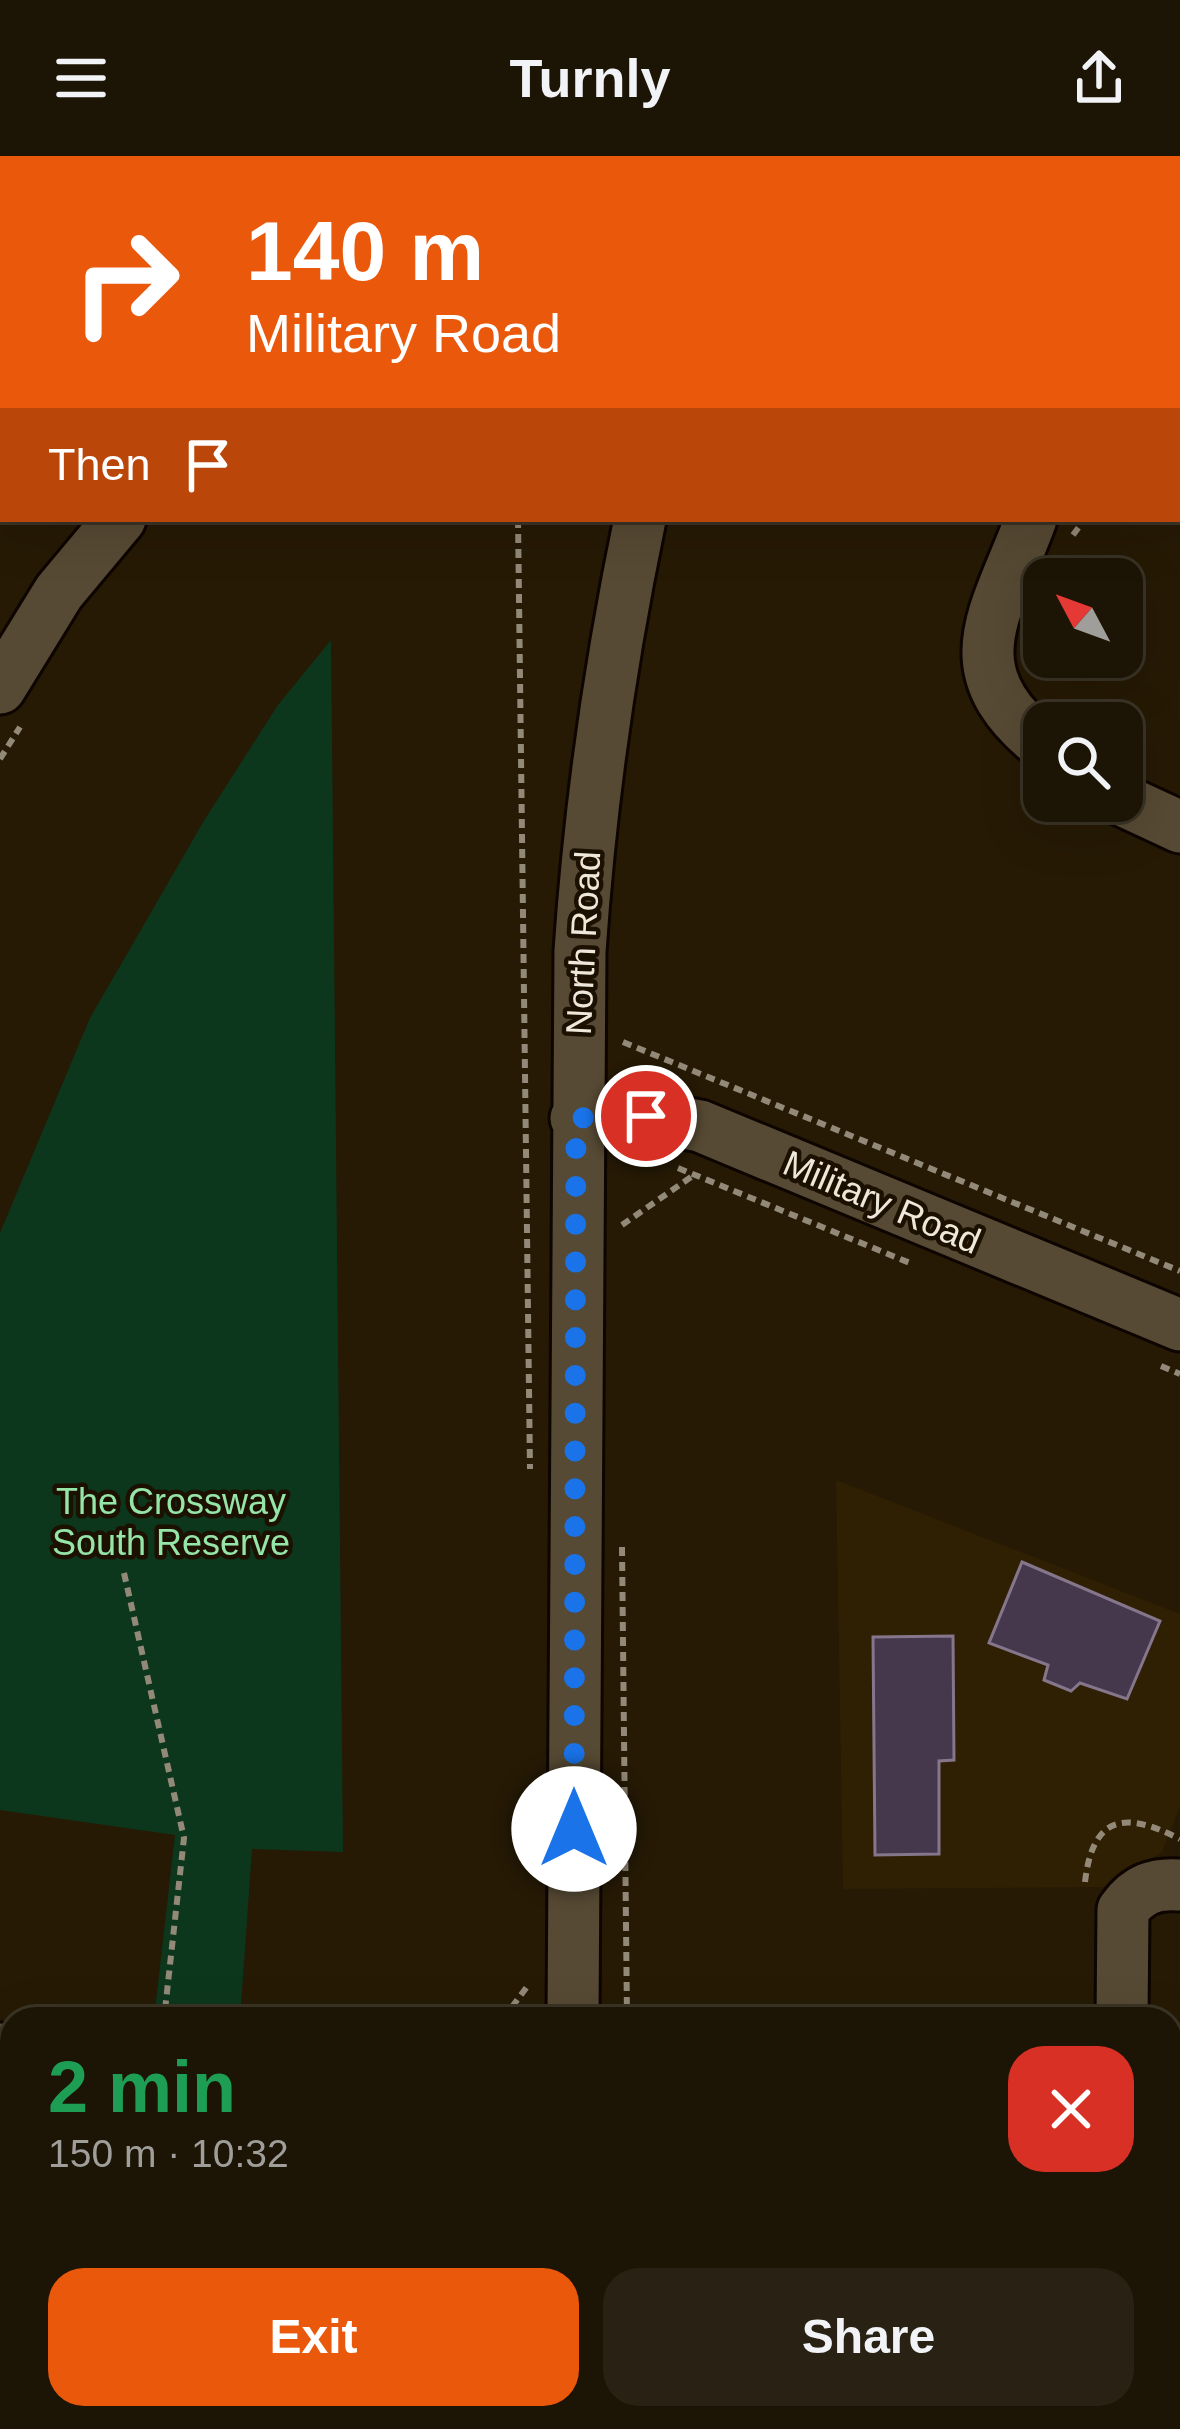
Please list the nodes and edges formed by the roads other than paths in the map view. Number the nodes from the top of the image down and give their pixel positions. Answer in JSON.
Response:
{"nodes":[{"id":1,"x":117,"y":522,"type":"edge"},
{"id":2,"x":639,"y":522,"type":"edge"},
{"id":3,"x":1047,"y":534,"type":"edge"},
{"id":4,"x":0,"y":688,"type":"edge"},
{"id":5,"x":1023,"y":728,"type":"edge"},
{"id":6,"x":1143,"y":810,"type":"edge"},
{"id":7,"x":1180,"y":827,"type":"edge"},
{"id":8,"x":576,"y":1118,"type":"junction"},
{"id":9,"x":1169,"y":1345,"type":"edge"},
{"id":10,"x":1160,"y":1888,"type":"edge"},
{"id":11,"x":555,"y":2007,"type":"edge"},
{"id":12,"x":1122,"y":2007,"type":"edge"}],
"edges":[{"from":1,"to":4,"type":"street"},
{"from":2,"to":8,"type":"street","name":"North Road"},
{"from":3,"to":5,"type":"street"},
{"from":6,"to":7,"type":"street"},
{"from":8,"to":9,"type":"street","name":"Military Road"},
{"from":8,"to":11,"type":"street","name":"North Road"},
{"from":10,"to":12,"type":"street"}]}
